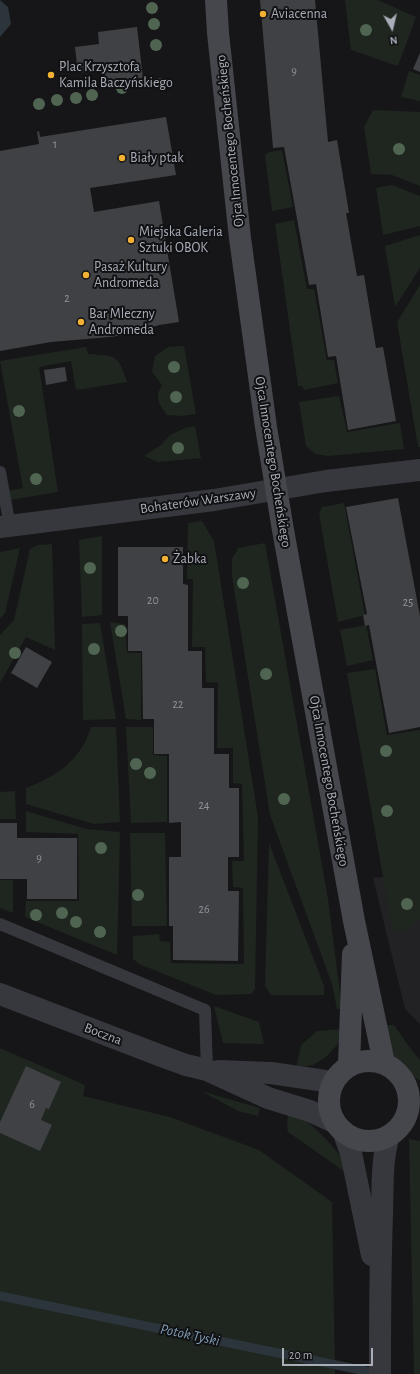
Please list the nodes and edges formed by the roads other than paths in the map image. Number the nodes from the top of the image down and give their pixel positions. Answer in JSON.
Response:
{"nodes":[{"id":1,"x":216,"y":0,"type":"edge"},
{"id":2,"x":420,"y":470,"type":"edge"},
{"id":3,"x":0,"y":472,"type":"edge"},
{"id":4,"x":277,"y":490,"type":"junction"},
{"id":5,"x":5,"y":526,"type":"edge"},
{"id":6,"x":354,"y":921,"type":"junction"},
{"id":7,"x":0,"y":924,"type":"edge"},
{"id":8,"x":0,"y":994,"type":"edge"},
{"id":9,"x":384,"y":1063,"type":"junction"},
{"id":10,"x":349,"y":1065,"type":"junction"},
{"id":11,"x":207,"y":1070,"type":"junction"},
{"id":12,"x":332,"y":1082,"type":"junction"},
{"id":13,"x":414,"y":1095,"type":"edge"},
{"id":14,"x":420,"y":1126,"type":"edge"},
{"id":15,"x":339,"y":1127,"type":"junction"},
{"id":16,"x":394,"y":1132,"type":"junction"},
{"id":17,"x":379,"y":1291,"type":"junction"},
{"id":18,"x":380,"y":1374,"type":"edge"}],
"edges":[{"from":1,"to":4,"type":"street","name":"Ojca Innocentego Bocheńskiego"},
{"from":2,"to":4,"type":"street","name":"Bohaterów Warszawy"},
{"from":3,"to":5,"type":"lane"},
{"from":4,"to":5,"type":"street","name":"Bohaterów Warszawy"},
{"from":4,"to":6,"type":"street","name":"Ojca Innocentego Bocheńskiego"},
{"from":6,"to":9,"type":"street","name":"Ojca Innocentego Bocheńskiego"},
{"from":6,"to":10,"type":"street","name":"Ojca Innocentego Bocheńskiego"},
{"from":7,"to":11,"type":"lane"},
{"from":8,"to":11,"type":"street","name":"Boczna"},
{"from":9,"to":10,"type":"street"},
{"from":9,"to":13,"type":"street"},
{"from":10,"to":12,"type":"street"},
{"from":11,"to":12,"type":"street","name":"Boczna"},
{"from":11,"to":15,"type":"street","name":"Boczna"},
{"from":12,"to":15,"type":"street"},
{"from":13,"to":16,"type":"street"},
{"from":14,"to":16,"type":"street"},
{"from":15,"to":16,"type":"street"},
{"from":15,"to":17,"type":"street"},
{"from":16,"to":17,"type":"street"},
{"from":17,"to":18,"type":"street"}]}
